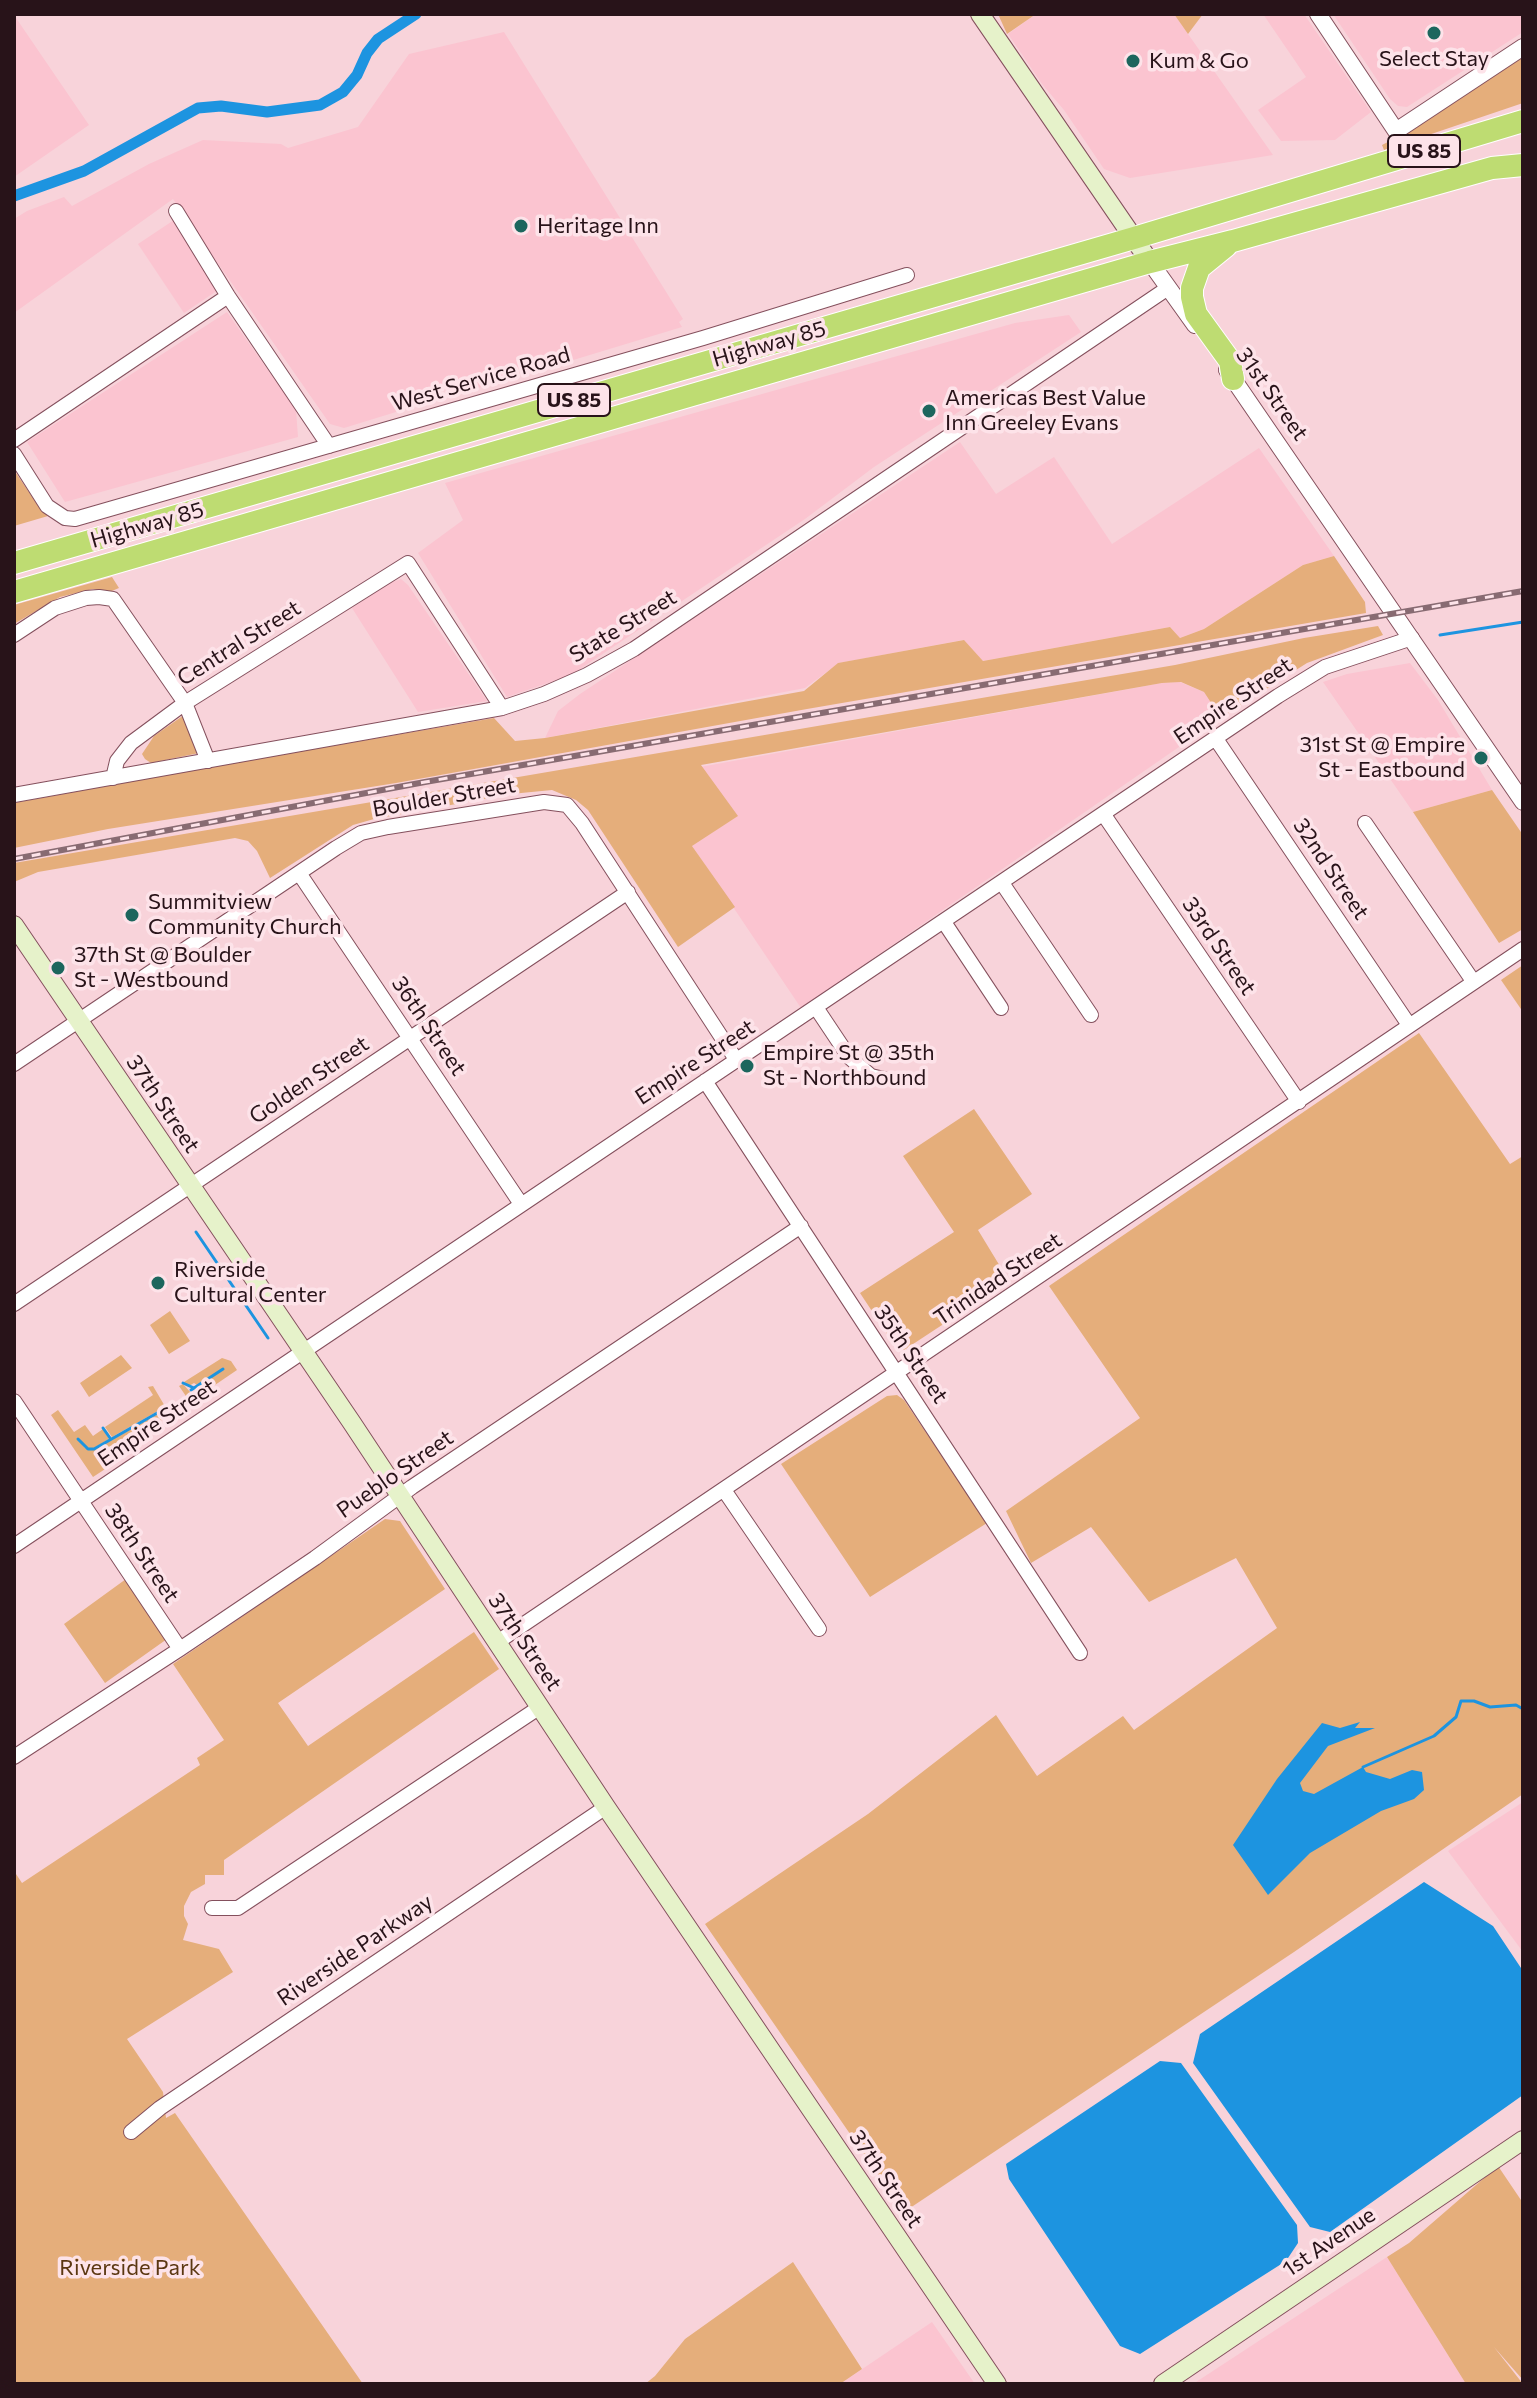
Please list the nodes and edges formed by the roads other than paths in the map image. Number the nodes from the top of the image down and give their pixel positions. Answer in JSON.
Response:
{"nodes":[{"id":1,"x":980,"y":14,"type":"edge"},
{"id":2,"x":1318,"y":14,"type":"edge"},
{"id":3,"x":1523,"y":47,"type":"edge"},
{"id":4,"x":1523,"y":121,"type":"edge"},
{"id":5,"x":1523,"y":159,"type":"edge"},
{"id":6,"x":1523,"y":165,"type":"edge"},
{"id":7,"x":1492,"y":168,"type":"junction"},
{"id":8,"x":176,"y":211,"type":"dead end"},
{"id":9,"x":1134,"y":238,"type":"junction"},
{"id":10,"x":1233,"y":241,"type":"junction"},
{"id":11,"x":1150,"y":262,"type":"junction"},
{"id":12,"x":907,"y":275,"type":"dead end"},
{"id":13,"x":1168,"y":288,"type":"junction"},
{"id":14,"x":228,"y":296,"type":"junction"},
{"id":15,"x":1233,"y":379,"type":"junction"},
{"id":16,"x":14,"y":440,"type":"edge"},
{"id":17,"x":329,"y":446,"type":"junction"},
{"id":18,"x":14,"y":454,"type":"edge"},
{"id":19,"x":14,"y":563,"type":"edge"},
{"id":20,"x":17,"y":592,"type":"edge"},
{"id":21,"x":14,"y":635,"type":"edge"},
{"id":22,"x":1412,"y":638,"type":"junction"},
{"id":23,"x":185,"y":703,"type":"junction"},
{"id":24,"x":502,"y":708,"type":"junction"},
{"id":25,"x":1216,"y":739,"type":"junction"},
{"id":26,"x":208,"y":761,"type":"junction"},
{"id":27,"x":113,"y":778,"type":"junction"},
{"id":28,"x":14,"y":795,"type":"edge"},
{"id":29,"x":1523,"y":802,"type":"edge"},
{"id":30,"x":1104,"y":815,"type":"junction"},
{"id":31,"x":1365,"y":823,"type":"dead end"},
{"id":32,"x":299,"y":873,"type":"junction"},
{"id":33,"x":1002,"y":883,"type":"junction"},
{"id":34,"x":628,"y":892,"type":"junction"},
{"id":35,"x":944,"y":922,"type":"junction"},
{"id":36,"x":14,"y":925,"type":"edge"},
{"id":37,"x":1523,"y":949,"type":"edge"},
{"id":38,"x":1473,"y":981,"type":"junction"},
{"id":39,"x":1001,"y":1008,"type":"dead end"},
{"id":40,"x":817,"y":1009,"type":"junction"},
{"id":41,"x":1091,"y":1015,"type":"dead end"},
{"id":42,"x":79,"y":1021,"type":"junction"},
{"id":43,"x":1409,"y":1025,"type":"junction"},
{"id":44,"x":411,"y":1038,"type":"junction"},
{"id":45,"x":737,"y":1061,"type":"junction"},
{"id":46,"x":14,"y":1064,"type":"edge"},
{"id":47,"x":884,"y":1079,"type":"dead end"},
{"id":48,"x":705,"y":1081,"type":"junction"},
{"id":49,"x":1299,"y":1102,"type":"junction"},
{"id":50,"x":190,"y":1186,"type":"junction"},
{"id":51,"x":521,"y":1204,"type":"junction"},
{"id":52,"x":801,"y":1226,"type":"junction"},
{"id":53,"x":14,"y":1304,"type":"edge"},
{"id":54,"x":303,"y":1352,"type":"junction"},
{"id":55,"x":898,"y":1373,"type":"junction"},
{"id":56,"x":14,"y":1401,"type":"edge"},
{"id":57,"x":724,"y":1490,"type":"junction"},
{"id":58,"x":399,"y":1496,"type":"junction"},
{"id":59,"x":81,"y":1502,"type":"junction"},
{"id":60,"x":14,"y":1546,"type":"edge"},
{"id":61,"x":819,"y":1629,"type":"dead end"},
{"id":62,"x":496,"y":1643,"type":"junction"},
{"id":63,"x":180,"y":1649,"type":"junction"},
{"id":64,"x":1080,"y":1653,"type":"dead end"},
{"id":65,"x":540,"y":1707,"type":"junction"},
{"id":66,"x":14,"y":1757,"type":"edge"},
{"id":67,"x":606,"y":1807,"type":"junction"},
{"id":68,"x":212,"y":1908,"type":"dead end"},
{"id":69,"x":131,"y":2132,"type":"dead end"},
{"id":70,"x":1523,"y":2140,"type":"edge"},
{"id":71,"x":997,"y":2384,"type":"edge"},
{"id":72,"x":1163,"y":2384,"type":"edge"}],
"edges":[{"from":1,"to":9,"type":"main road","name":"31st Street"},
{"from":2,"to":3,"type":"street"},
{"from":4,"to":9,"type":"highway","name":"Highway 85","number":"US 85"},
{"from":5,"to":7,"type":"highway"},
{"from":6,"to":7,"type":"highway","name":"Highway 85","number":"US 85"},
{"from":7,"to":10,"type":"highway","name":"Highway 85","number":"US 85"},
{"from":8,"to":14,"type":"street"},
{"from":9,"to":11,"type":"main road","name":"31st Street"},
{"from":9,"to":19,"type":"highway","name":"Highway 85","number":"US 85"},
{"from":10,"to":11,"type":"highway","name":"Highway 85","number":"US 85"},
{"from":10,"to":15,"type":"highway"},
{"from":11,"to":13,"type":"street","name":"31st Street"},
{"from":11,"to":20,"type":"highway","name":"Highway 85","number":"US 85"},
{"from":12,"to":17,"type":"street","name":"West Service Road"},
{"from":13,"to":15,"type":"street","name":"31st Street"},
{"from":13,"to":24,"type":"street","name":"State Street"},
{"from":14,"to":16,"type":"street"},
{"from":14,"to":17,"type":"street"},
{"from":15,"to":22,"type":"street","name":"31st Street"},
{"from":17,"to":18,"type":"street","name":"West Service Road"},
{"from":21,"to":23,"type":"street"},
{"from":22,"to":25,"type":"street","name":"Empire Street"},
{"from":22,"to":29,"type":"street","name":"31st Street"},
{"from":23,"to":24,"type":"street","name":"Central Street"},
{"from":23,"to":26,"type":"street"},
{"from":23,"to":27,"type":"street","name":"Central Street"},
{"from":24,"to":26,"type":"street","name":"State Street"},
{"from":25,"to":30,"type":"street","name":"Empire Street"},
{"from":25,"to":43,"type":"street","name":"32nd Street"},
{"from":26,"to":27,"type":"street","name":"State Street"},
{"from":27,"to":28,"type":"street","name":"State Street"},
{"from":30,"to":33,"type":"street","name":"Empire Street"},
{"from":30,"to":49,"type":"street","name":"33rd Street"},
{"from":31,"to":38,"type":"street"},
{"from":32,"to":34,"type":"street","name":"Boulder Street"},
{"from":32,"to":42,"type":"street","name":"Boulder Street"},
{"from":32,"to":44,"type":"street","name":"36th Street"},
{"from":33,"to":35,"type":"street","name":"Empire Street"},
{"from":33,"to":41,"type":"street"},
{"from":34,"to":44,"type":"street","name":"Golden Street"},
{"from":34,"to":45,"type":"street"},
{"from":35,"to":39,"type":"street"},
{"from":35,"to":40,"type":"street","name":"Empire Street"},
{"from":36,"to":42,"type":"main road","name":"37th Street"},
{"from":37,"to":38,"type":"street","name":"Trinidad Street"},
{"from":38,"to":43,"type":"street","name":"Trinidad Street"},
{"from":40,"to":45,"type":"street","name":"Empire Street"},
{"from":40,"to":47,"type":"street"},
{"from":42,"to":46,"type":"street","name":"Boulder Street"},
{"from":42,"to":50,"type":"main road","name":"37th Street"},
{"from":43,"to":49,"type":"street","name":"Trinidad Street"},
{"from":44,"to":50,"type":"street","name":"Golden Street"},
{"from":44,"to":51,"type":"street","name":"36th Street"},
{"from":45,"to":48,"type":"street","name":"Empire Street"},
{"from":48,"to":51,"type":"street","name":"Empire Street"},
{"from":48,"to":52,"type":"street","name":"35th Street"},
{"from":49,"to":55,"type":"street","name":"Trinidad Street"},
{"from":50,"to":53,"type":"street","name":"Golden Street"},
{"from":50,"to":54,"type":"main road","name":"37th Street"},
{"from":51,"to":54,"type":"street","name":"Empire Street"},
{"from":52,"to":55,"type":"street","name":"35th Street"},
{"from":52,"to":58,"type":"street","name":"Pueblo Street"},
{"from":54,"to":58,"type":"main road","name":"37th Street"},
{"from":54,"to":59,"type":"street","name":"Empire Street"},
{"from":55,"to":57,"type":"street","name":"Trinidad Street"},
{"from":55,"to":64,"type":"street","name":"35th Street"},
{"from":56,"to":59,"type":"street","name":"38th Street"},
{"from":57,"to":61,"type":"street"},
{"from":57,"to":62,"type":"street","name":"Trinidad Street"},
{"from":58,"to":62,"type":"main road","name":"37th Street"},
{"from":58,"to":63,"type":"street","name":"Pueblo Street"},
{"from":59,"to":60,"type":"street","name":"Empire Street"},
{"from":59,"to":63,"type":"street","name":"38th Street"},
{"from":62,"to":65,"type":"main road","name":"37th Street"},
{"from":63,"to":66,"type":"street","name":"Pueblo Street"},
{"from":65,"to":67,"type":"main road","name":"37th Street"},
{"from":65,"to":68,"type":"street"},
{"from":67,"to":69,"type":"street","name":"Riverside Parkway"},
{"from":67,"to":71,"type":"main road","name":"37th Street"},
{"from":70,"to":72,"type":"main road","name":"1st Avenue"}]}
